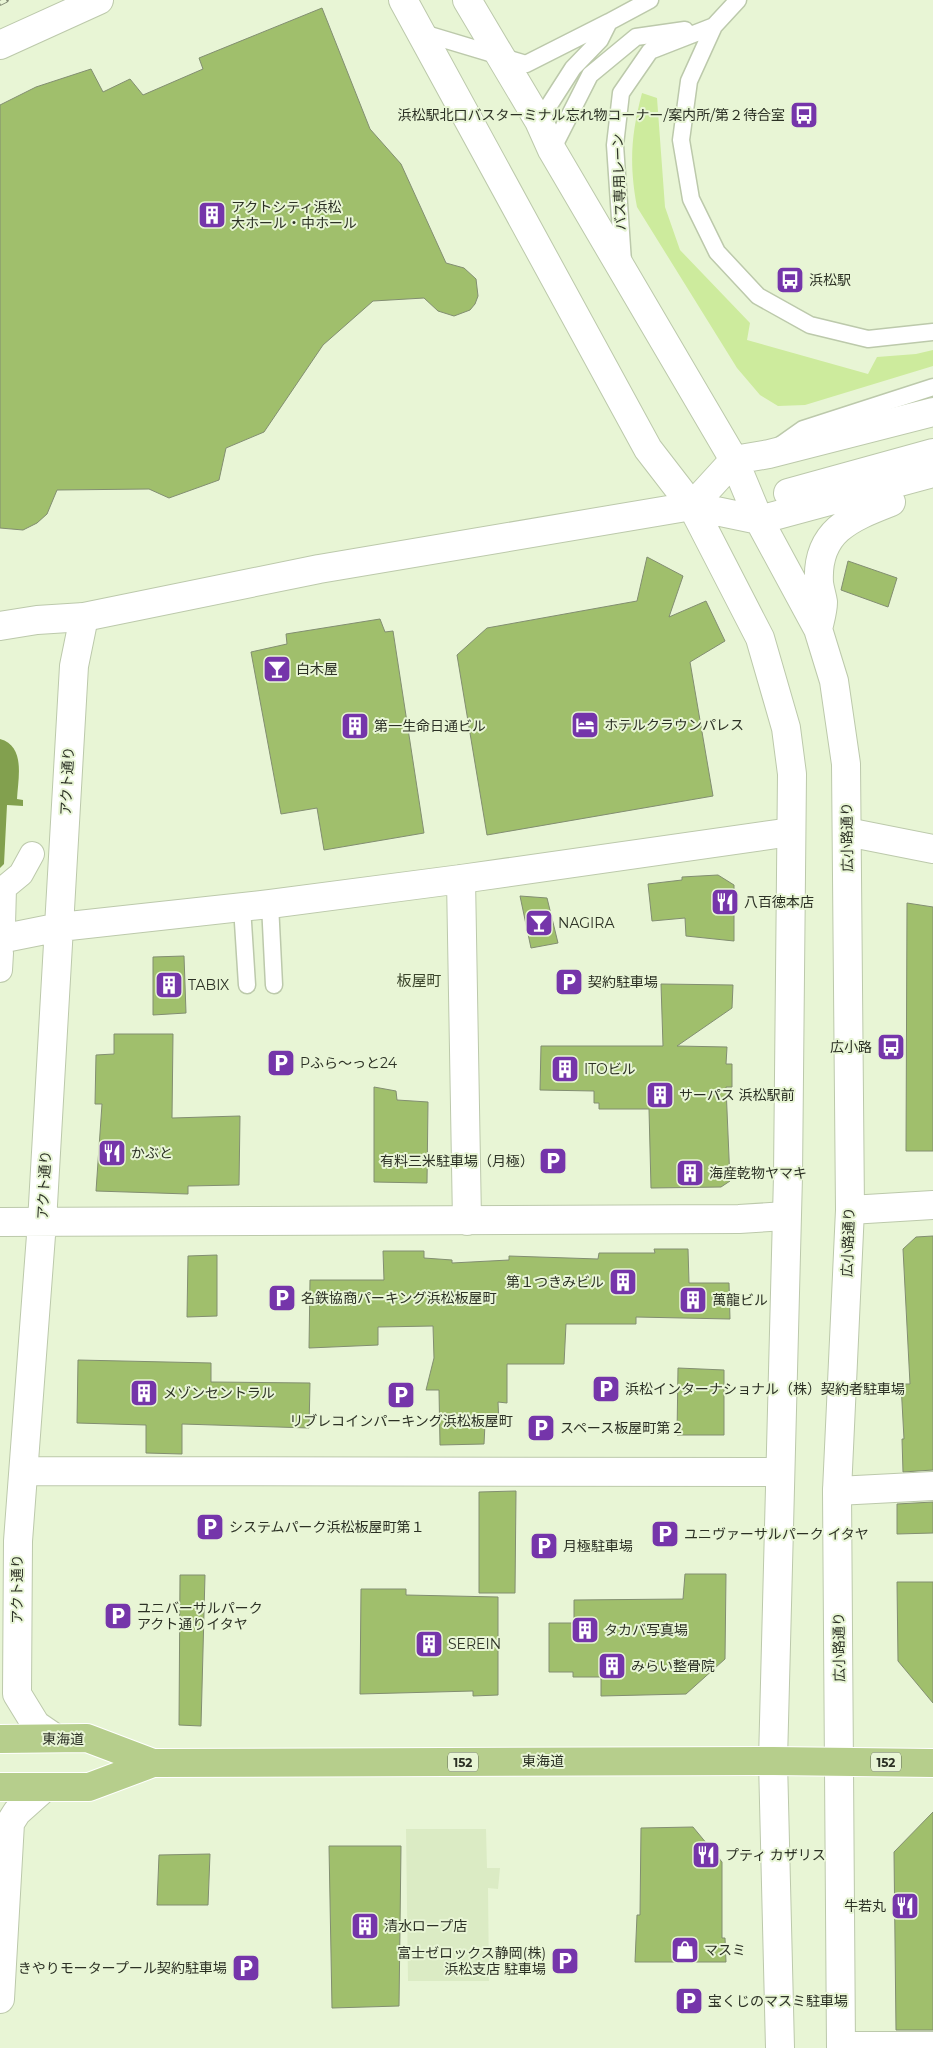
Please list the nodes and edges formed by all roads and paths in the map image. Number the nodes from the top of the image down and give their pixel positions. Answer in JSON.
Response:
{"nodes":[{"id":1,"x":99,"y":0,"type":"edge"},
{"id":2,"x":403,"y":0,"type":"edge"},
{"id":3,"x":466,"y":0,"type":"edge"},
{"id":4,"x":650,"y":0,"type":"edge"},
{"id":5,"x":738,"y":0,"type":"edge"},
{"id":6,"x":609,"y":22,"type":"junction"},
{"id":7,"x":714,"y":26,"type":"junction"},
{"id":8,"x":423,"y":33,"type":"junction"},
{"id":9,"x":0,"y":45,"type":"edge"},
{"id":10,"x":501,"y":57,"type":"junction"},
{"id":11,"x":540,"y":121,"type":"junction"},
{"id":12,"x":552,"y":150,"type":"junction"},
{"id":13,"x":623,"y":272,"type":"junction"},
{"id":14,"x":933,"y":332,"type":"edge"},
{"id":15,"x":933,"y":387,"type":"edge"},
{"id":16,"x":929,"y":411,"type":"edge"},
{"id":17,"x":933,"y":453,"type":"edge"},
{"id":18,"x":769,"y":454,"type":"junction"},
{"id":19,"x":734,"y":460,"type":"junction"},
{"id":20,"x":933,"y":474,"type":"edge"},
{"id":21,"x":933,"y":490,"type":"edge"},
{"id":22,"x":699,"y":498,"type":"junction"},
{"id":23,"x":754,"y":509,"type":"junction"},
{"id":24,"x":84,"y":617,"type":"junction"},
{"id":25,"x":0,"y":626,"type":"edge"},
{"id":26,"x":818,"y":629,"type":"junction"},
{"id":27,"x":791,"y":832,"type":"junction"},
{"id":28,"x":847,"y":832,"type":"junction"},
{"id":29,"x":933,"y":849,"type":"edge"},
{"id":30,"x":32,"y":854,"type":"dead end"},
{"id":31,"x":461,"y":879,"type":"junction"},
{"id":32,"x":2,"y":887,"type":"edge"},
{"id":33,"x":270,"y":904,"type":"junction"},
{"id":34,"x":242,"y":907,"type":"junction"},
{"id":35,"x":60,"y":927,"type":"junction"},
{"id":36,"x":1,"y":947,"type":"edge"},
{"id":37,"x":247,"y":985,"type":"dead end"},
{"id":38,"x":274,"y":986,"type":"dead end"},
{"id":39,"x":933,"y":1205,"type":"edge"},
{"id":40,"x":850,"y":1210,"type":"junction"},
{"id":41,"x":786,"y":1216,"type":"junction"},
{"id":42,"x":467,"y":1221,"type":"junction"},
{"id":43,"x":0,"y":1222,"type":"edge"},
{"id":44,"x":42,"y":1222,"type":"junction"},
{"id":45,"x":24,"y":1471,"type":"junction"},
{"id":46,"x":780,"y":1472,"type":"junction"},
{"id":47,"x":933,"y":1486,"type":"edge"},
{"id":48,"x":836,"y":1491,"type":"junction"},
{"id":49,"x":0,"y":1738,"type":"edge"},
{"id":50,"x":55,"y":1738,"type":"junction"},
{"id":51,"x":773,"y":1761,"type":"junction"},
{"id":52,"x":840,"y":1762,"type":"junction"},
{"id":53,"x":153,"y":1763,"type":"junction"},
{"id":54,"x":933,"y":1763,"type":"edge"},
{"id":55,"x":0,"y":1787,"type":"edge"},
{"id":56,"x":45,"y":1787,"type":"junction"},
{"id":57,"x":0,"y":2000,"type":"edge"},
{"id":58,"x":933,"y":2046,"type":"edge"},
{"id":59,"x":841,"y":2047,"type":"edge"},
{"id":60,"x":780,"y":2048,"type":"edge"}],
"edges":[{"from":1,"to":9,"type":"street"},
{"from":2,"to":8,"type":"street"},
{"from":3,"to":10,"type":"street","name":"広小路通り"},
{"from":4,"to":6,"type":"lane"},
{"from":5,"to":7,"type":"lane","name":"バス専用レーン"},
{"from":6,"to":10,"type":"lane"},
{"from":6,"to":11,"type":"lane"},
{"from":7,"to":12,"type":"lane"},
{"from":7,"to":13,"type":"lane","name":"バス専用レーン"},
{"from":7,"to":14,"type":"lane","name":"バス専用レーン"},
{"from":8,"to":10,"type":"lane"},
{"from":8,"to":22,"type":"street"},
{"from":10,"to":11,"type":"street","name":"広小路通り"},
{"from":11,"to":12,"type":"street","name":"広小路通り"},
{"from":12,"to":13,"type":"street","name":"広小路通り"},
{"from":13,"to":19,"type":"street","name":"広小路通り"},
{"from":15,"to":18,"type":"lane"},
{"from":16,"to":18,"type":"street"},
{"from":17,"to":23,"type":"street"},
{"from":18,"to":19,"type":"street"},
{"from":19,"to":22,"type":"street"},
{"from":19,"to":23,"type":"street","name":"広小路通り"},
{"from":20,"to":23,"type":"street"},
{"from":21,"to":26,"type":"street"},
{"from":22,"to":23,"type":"street"},
{"from":22,"to":24,"type":"street"},
{"from":22,"to":27,"type":"street"},
{"from":23,"to":26,"type":"street","name":"広小路通り"},
{"from":24,"to":25,"type":"street"},
{"from":24,"to":35,"type":"street","name":"アクト通り"},
{"from":26,"to":28,"type":"street","name":"広小路通り"},
{"from":27,"to":31,"type":"street"},
{"from":27,"to":41,"type":"street"},
{"from":28,"to":29,"type":"street"},
{"from":28,"to":40,"type":"street","name":"広小路通り"},
{"from":30,"to":32,"type":"street"},
{"from":31,"to":33,"type":"street"},
{"from":31,"to":42,"type":"street"},
{"from":32,"to":36,"type":"street"},
{"from":33,"to":34,"type":"street"},
{"from":33,"to":38,"type":"lane"},
{"from":34,"to":35,"type":"street"},
{"from":34,"to":37,"type":"lane"},
{"from":35,"to":36,"type":"street"},
{"from":35,"to":44,"type":"street","name":"アクト通り"},
{"from":39,"to":40,"type":"street"},
{"from":40,"to":48,"type":"street","name":"広小路通り"},
{"from":41,"to":42,"type":"street"},
{"from":41,"to":46,"type":"street"},
{"from":42,"to":44,"type":"street"},
{"from":43,"to":44,"type":"street"},
{"from":44,"to":45,"type":"street","name":"アクト通り"},
{"from":45,"to":46,"type":"street"},
{"from":45,"to":50,"type":"street","name":"アクト通り"},
{"from":46,"to":51,"type":"street"},
{"from":47,"to":48,"type":"street"},
{"from":48,"to":52,"type":"street","name":"広小路通り"},
{"from":49,"to":50,"type":"highway","name":"東海道","number":"152"},
{"from":50,"to":53,"type":"highway","name":"東海道","number":"152"},
{"from":51,"to":52,"type":"highway","name":"東海道","number":"152"},
{"from":51,"to":53,"type":"highway","name":"東海道","number":"152"},
{"from":51,"to":60,"type":"street"},
{"from":52,"to":54,"type":"highway","name":"東海道","number":"152"},
{"from":52,"to":59,"type":"street","name":"広小路通り"},
{"from":53,"to":56,"type":"highway","name":"東海道","number":"152"},
{"from":55,"to":56,"type":"highway","name":"東海道","number":"152"},
{"from":56,"to":57,"type":"street"},
{"from":58,"to":59,"type":"street"}]}
